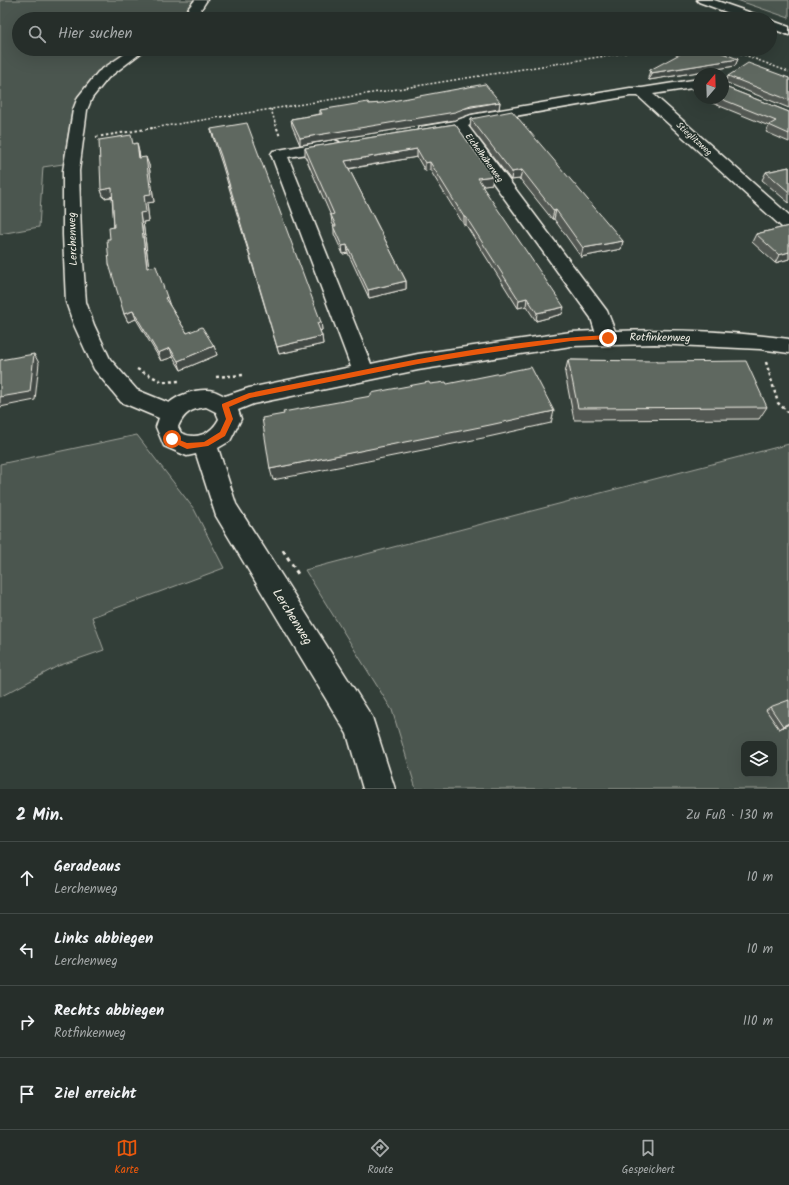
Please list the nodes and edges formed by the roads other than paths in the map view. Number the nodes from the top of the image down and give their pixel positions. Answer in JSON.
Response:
{"nodes":[{"id":1,"x":201,"y":0,"type":"edge"},
{"id":2,"x":703,"y":0,"type":"edge"},
{"id":3,"x":192,"y":12,"type":"edge"},
{"id":4,"x":736,"y":12,"type":"edge"},
{"id":5,"x":777,"y":27,"type":"edge"},
{"id":6,"x":789,"y":31,"type":"edge"},
{"id":7,"x":130,"y":56,"type":"edge"},
{"id":8,"x":693,"y":83,"type":"edge"},
{"id":9,"x":642,"y":92,"type":"junction"},
{"id":10,"x":460,"y":125,"type":"junction"},
{"id":11,"x":406,"y":133,"type":"edge"},
{"id":12,"x":353,"y":142,"type":"edge"},
{"id":13,"x":789,"y":224,"type":"edge"},
{"id":14,"x":608,"y":338,"type":"junction"},
{"id":15,"x":789,"y":346,"type":"edge"},
{"id":16,"x":364,"y":373,"type":"junction"},
{"id":17,"x":225,"y":406,"type":"junction"},
{"id":18,"x":171,"y":413,"type":"junction"},
{"id":19,"x":205,"y":444,"type":"junction"},
{"id":20,"x":379,"y":789,"type":"edge"}],
"edges":[{"from":1,"to":3,"type":"street"},
{"from":2,"to":4,"type":"street"},
{"from":5,"to":6,"type":"street"},
{"from":7,"to":18,"type":"street","name":"Lerchenweg"},
{"from":8,"to":9,"type":"street"},
{"from":9,"to":10,"type":"street"},
{"from":9,"to":13,"type":"street","name":"Stieglitzweg"},
{"from":10,"to":11,"type":"street","name":"Eichelhäherweg"},
{"from":10,"to":14,"type":"street","name":"Eichelhäherweg"},
{"from":12,"to":16,"type":"street"},
{"from":14,"to":15,"type":"street","name":"Rotfinkenweg"},
{"from":14,"to":16,"type":"street","name":"Rotfinkenweg"},
{"from":16,"to":17,"type":"street","name":"Rotfinkenweg"},
{"from":17,"to":18,"type":"street"},
{"from":17,"to":19,"type":"street"},
{"from":18,"to":19,"type":"street"},
{"from":19,"to":20,"type":"street","name":"Lerchenweg"}]}
